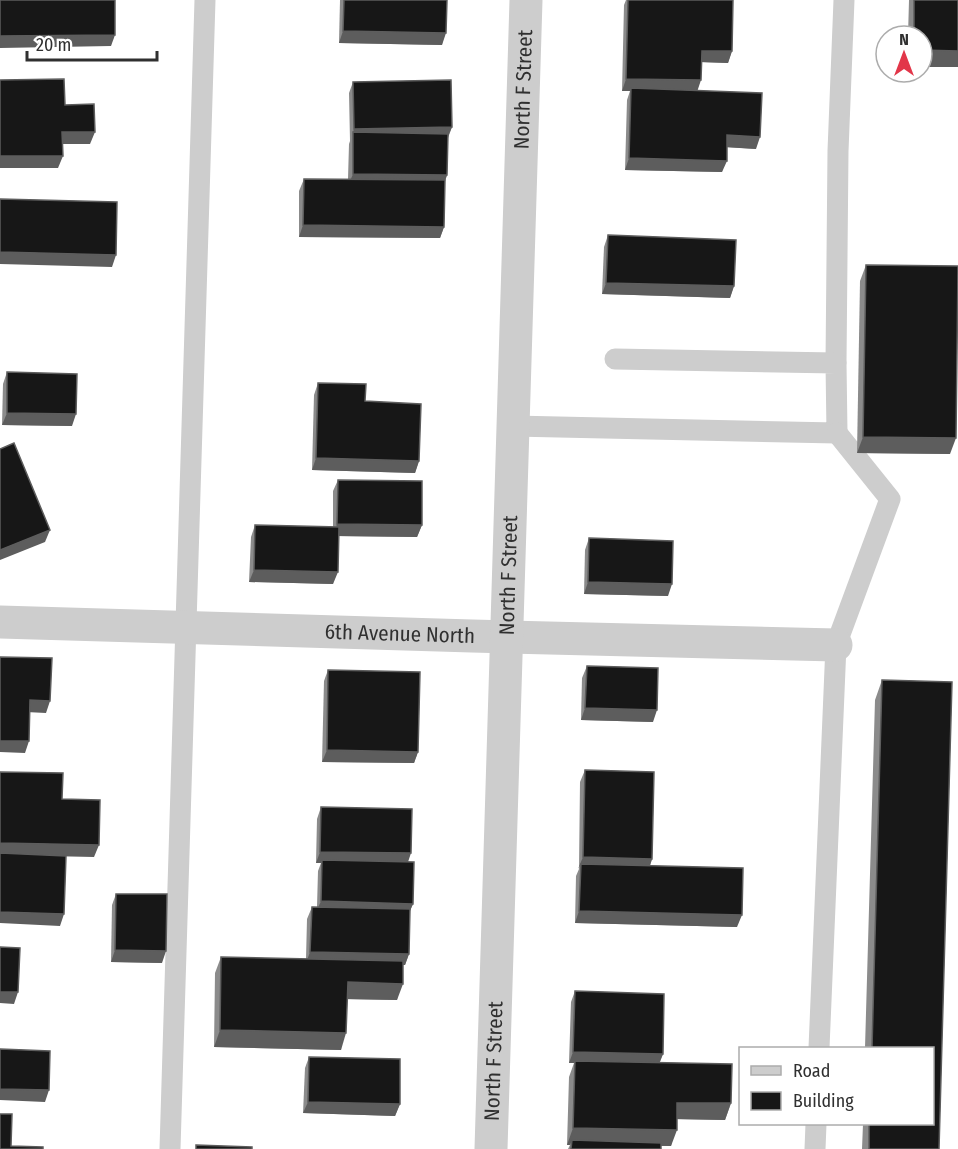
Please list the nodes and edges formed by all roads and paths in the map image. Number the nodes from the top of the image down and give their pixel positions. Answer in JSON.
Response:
{"nodes":[{"id":1,"x":205,"y":0,"type":"edge"},
{"id":2,"x":526,"y":0,"type":"edge"},
{"id":3,"x":844,"y":0,"type":"edge"},
{"id":4,"x":615,"y":360,"type":"dead end"},
{"id":5,"x":836,"y":363,"type":"junction"},
{"id":6,"x":513,"y":426,"type":"junction"},
{"id":7,"x":837,"y":433,"type":"junction"},
{"id":8,"x":0,"y":622,"type":"edge"},
{"id":9,"x":187,"y":628,"type":"junction"},
{"id":10,"x":507,"y":637,"type":"junction"},
{"id":11,"x":836,"y":645,"type":"junction"},
{"id":12,"x":819,"y":1047,"type":"edge"},
{"id":13,"x":816,"y":1125,"type":"edge"},
{"id":14,"x":170,"y":1149,"type":"edge"},
{"id":15,"x":491,"y":1149,"type":"edge"},
{"id":16,"x":815,"y":1149,"type":"edge"}],
"edges":[{"from":1,"to":9,"type":"lane"},
{"from":2,"to":6,"type":"street","name":"North F Street"},
{"from":3,"to":5,"type":"lane"},
{"from":4,"to":5,"type":"lane"},
{"from":5,"to":7,"type":"lane"},
{"from":6,"to":7,"type":"lane"},
{"from":6,"to":10,"type":"street","name":"North F Street"},
{"from":7,"to":11,"type":"lane"},
{"from":8,"to":9,"type":"street","name":"6th Avenue North"},
{"from":9,"to":10,"type":"street","name":"6th Avenue North"},
{"from":9,"to":14,"type":"lane"},
{"from":10,"to":11,"type":"street","name":"6th Avenue North"},
{"from":10,"to":15,"type":"street","name":"North F Street"},
{"from":11,"to":12,"type":"lane"},
{"from":13,"to":16,"type":"lane"}]}
